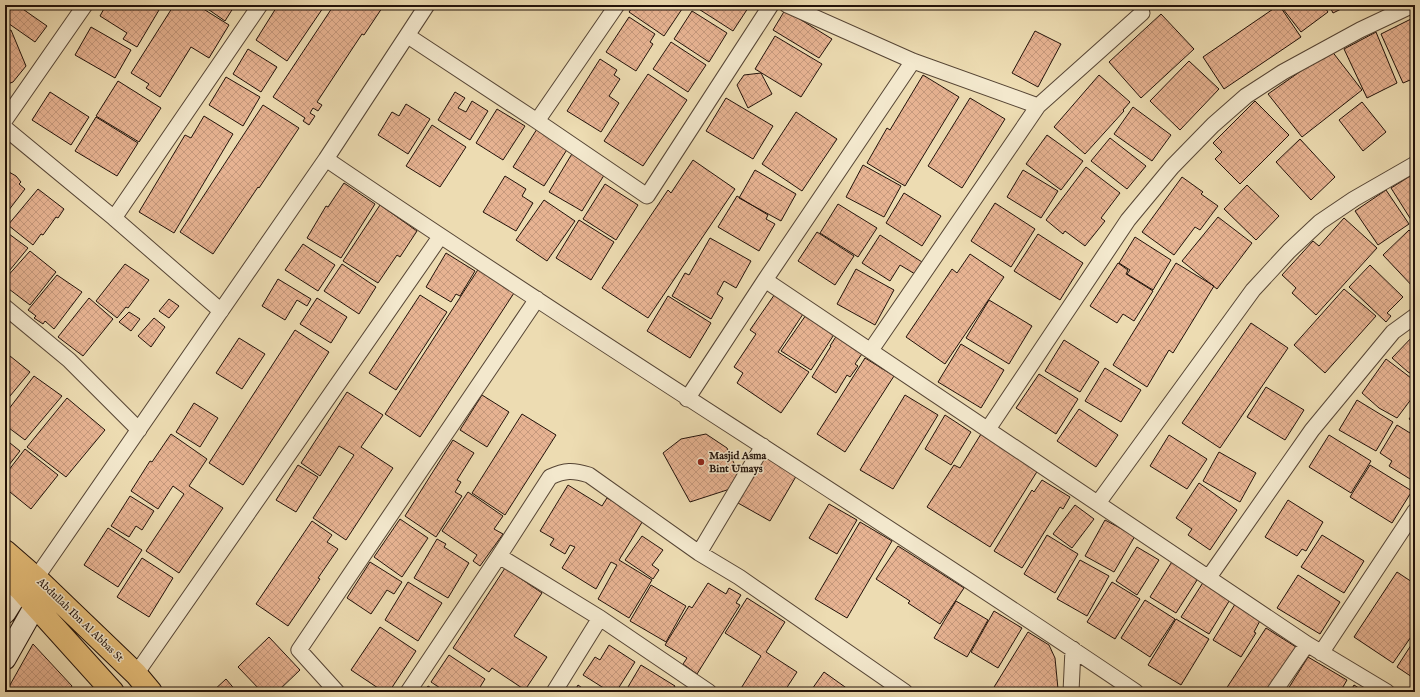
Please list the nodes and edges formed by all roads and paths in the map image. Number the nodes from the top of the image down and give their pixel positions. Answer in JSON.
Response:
{"nodes":[{"id":1,"x":85,"y":5,"type":"edge"},
{"id":2,"x":260,"y":5,"type":"edge"},
{"id":3,"x":427,"y":5,"type":"edge"},
{"id":4,"x":617,"y":5,"type":"edge"},
{"id":5,"x":771,"y":5,"type":"edge"},
{"id":6,"x":787,"y":5,"type":"edge"},
{"id":7,"x":1413,"y":5,"type":"edge"},
{"id":8,"x":1142,"y":13,"type":"dead end"},
{"id":9,"x":408,"y":36,"type":"junction"},
{"id":10,"x":913,"y":61,"type":"junction"},
{"id":11,"x":1038,"y":106,"type":"junction"},
{"id":12,"x":5,"y":120,"type":"edge"},
{"id":13,"x":537,"y":121,"type":"junction"},
{"id":14,"x":5,"y":128,"type":"edge"},
{"id":15,"x":326,"y":159,"type":"junction"},
{"id":16,"x":1415,"y":164,"type":"edge"},
{"id":17,"x":114,"y":218,"type":"junction"},
{"id":18,"x":440,"y":237,"type":"junction"},
{"id":19,"x":765,"y":280,"type":"junction"},
{"id":20,"x":537,"y":300,"type":"junction"},
{"id":21,"x":5,"y":307,"type":"edge"},
{"id":22,"x":221,"y":311,"type":"junction"},
{"id":23,"x":1415,"y":316,"type":"edge"},
{"id":24,"x":871,"y":350,"type":"junction"},
{"id":25,"x":687,"y":398,"type":"junction"},
{"id":26,"x":988,"y":429,"type":"junction"},
{"id":27,"x":139,"y":430,"type":"junction"},
{"id":28,"x":763,"y":446,"type":"junction"},
{"id":29,"x":1098,"y":503,"type":"junction"},
{"id":30,"x":1415,"y":511,"type":"edge"},
{"id":31,"x":5,"y":551,"type":"edge"},
{"id":32,"x":699,"y":553,"type":"junction"},
{"id":33,"x":499,"y":556,"type":"junction"},
{"id":34,"x":1209,"y":577,"type":"junction"},
{"id":35,"x":20,"y":580,"type":"edge"},
{"id":36,"x":35,"y":606,"type":"junction"},
{"id":37,"x":5,"y":614,"type":"edge"},
{"id":38,"x":600,"y":618,"type":"junction"},
{"id":39,"x":1307,"y":644,"type":"junction"},
{"id":40,"x":1073,"y":649,"type":"junction"},
{"id":41,"x":1321,"y":653,"type":"junction"},
{"id":42,"x":5,"y":658,"type":"edge"},
{"id":43,"x":136,"y":674,"type":"junction"},
{"id":44,"x":112,"y":692,"type":"edge"},
{"id":45,"x":151,"y":692,"type":"edge"},
{"id":46,"x":337,"y":692,"type":"edge"},
{"id":47,"x":408,"y":692,"type":"edge"},
{"id":48,"x":554,"y":692,"type":"edge"},
{"id":49,"x":709,"y":692,"type":"edge"},
{"id":50,"x":905,"y":692,"type":"edge"},
{"id":51,"x":1071,"y":692,"type":"edge"},
{"id":52,"x":1136,"y":692,"type":"edge"},
{"id":53,"x":1274,"y":692,"type":"edge"},
{"id":54,"x":1387,"y":692,"type":"edge"}],
"edges":[{"from":1,"to":12,"type":"street"},
{"from":2,"to":17,"type":"street"},
{"from":3,"to":9,"type":"street"},
{"from":4,"to":13,"type":"street"},
{"from":5,"to":13,"type":"street"},
{"from":6,"to":10,"type":"street"},
{"from":7,"to":26,"type":"street"},
{"from":8,"to":11,"type":"street"},
{"from":9,"to":13,"type":"street"},
{"from":9,"to":15,"type":"street"},
{"from":10,"to":11,"type":"street"},
{"from":10,"to":19,"type":"street"},
{"from":11,"to":24,"type":"street"},
{"from":14,"to":17,"type":"street"},
{"from":15,"to":18,"type":"street"},
{"from":15,"to":22,"type":"street"},
{"from":16,"to":29,"type":"street"},
{"from":17,"to":22,"type":"street"},
{"from":18,"to":20,"type":"street"},
{"from":18,"to":43,"type":"street"},
{"from":19,"to":24,"type":"street"},
{"from":19,"to":25,"type":"street"},
{"from":20,"to":25,"type":"street"},
{"from":20,"to":46,"type":"street"},
{"from":21,"to":27,"type":"street"},
{"from":22,"to":27,"type":"street"},
{"from":23,"to":34,"type":"street"},
{"from":24,"to":26,"type":"street"},
{"from":25,"to":28,"type":"street"},
{"from":26,"to":29,"type":"street"},
{"from":27,"to":35,"type":"street"},
{"from":28,"to":32,"type":"street"},
{"from":28,"to":40,"type":"street"},
{"from":29,"to":34,"type":"street"},
{"from":30,"to":41,"type":"street"},
{"from":31,"to":35,"type":"main road","name":"Abdullah Ibn Al Abbas St"},
{"from":32,"to":33,"type":"street"},
{"from":32,"to":50,"type":"street"},
{"from":33,"to":38,"type":"street"},
{"from":33,"to":47,"type":"street"},
{"from":34,"to":39,"type":"street"},
{"from":35,"to":36,"type":"main road","name":"Abdullah Ibn Al Abbas St"},
{"from":35,"to":37,"type":"street"},
{"from":35,"to":43,"type":"main road","name":"Abdullah Ibn Al Abbas St"},
{"from":36,"to":42,"type":"street"},
{"from":36,"to":44,"type":"main road","name":"Abdullah Ibn Al Abbas St"},
{"from":38,"to":48,"type":"street"},
{"from":38,"to":49,"type":"street"},
{"from":39,"to":41,"type":"street"},
{"from":39,"to":53,"type":"street"},
{"from":40,"to":51,"type":"street"},
{"from":40,"to":52,"type":"street"},
{"from":41,"to":54,"type":"street"},
{"from":43,"to":45,"type":"main road","name":"Abdullah Ibn Al Abbas St"}]}
